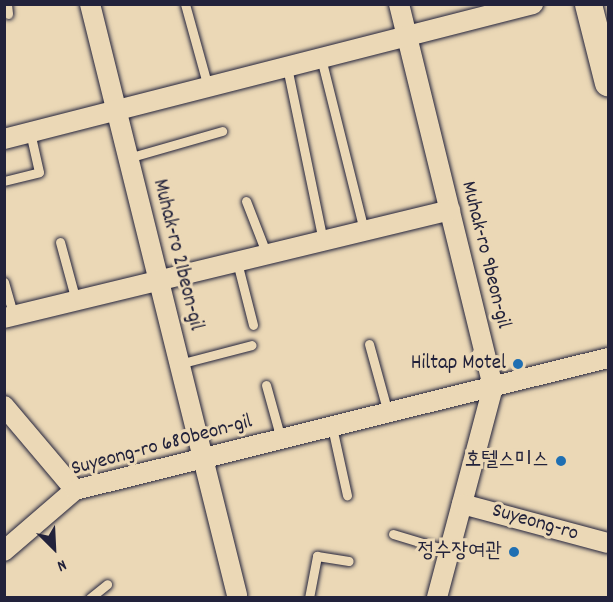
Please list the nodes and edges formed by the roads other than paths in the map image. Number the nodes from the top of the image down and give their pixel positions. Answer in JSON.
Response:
{"nodes":[{"id":1,"x":90,"y":4,"type":"edge"},
{"id":2,"x":185,"y":4,"type":"edge"},
{"id":3,"x":399,"y":4,"type":"edge"},
{"id":4,"x":533,"y":4,"type":"edge"},
{"id":5,"x":588,"y":4,"type":"edge"},
{"id":6,"x":407,"y":36,"type":"junction"},
{"id":7,"x":321,"y":58,"type":"junction"},
{"id":8,"x":287,"y":67,"type":"junction"},
{"id":9,"x":609,"y":83,"type":"edge"},
{"id":10,"x":208,"y":87,"type":"junction"},
{"id":11,"x":116,"y":110,"type":"junction"},
{"id":12,"x":222,"y":131,"type":"dead end"},
{"id":13,"x":30,"y":132,"type":"junction"},
{"id":14,"x":4,"y":139,"type":"edge"},
{"id":15,"x":128,"y":158,"type":"junction"},
{"id":16,"x":4,"y":181,"type":"edge"},
{"id":17,"x":246,"y":201,"type":"dead end"},
{"id":18,"x":450,"y":210,"type":"junction"},
{"id":19,"x":364,"y":231,"type":"junction"},
{"id":20,"x":323,"y":241,"type":"junction"},
{"id":21,"x":60,"y":242,"type":"dead end"},
{"id":22,"x":267,"y":255,"type":"junction"},
{"id":23,"x":237,"y":262,"type":"junction"},
{"id":24,"x":159,"y":281,"type":"junction"},
{"id":25,"x":4,"y":282,"type":"edge"},
{"id":26,"x":76,"y":301,"type":"junction"},
{"id":27,"x":9,"y":317,"type":"edge"},
{"id":28,"x":254,"y":325,"type":"dead end"},
{"id":29,"x":369,"y":344,"type":"dead end"},
{"id":30,"x":252,"y":345,"type":"dead end"},
{"id":31,"x":609,"y":358,"type":"edge"},
{"id":32,"x":179,"y":364,"type":"junction"},
{"id":33,"x":266,"y":385,"type":"dead end"},
{"id":34,"x":493,"y":387,"type":"junction"},
{"id":35,"x":4,"y":406,"type":"edge"},
{"id":36,"x":388,"y":413,"type":"junction"},
{"id":37,"x":332,"y":427,"type":"junction"},
{"id":38,"x":281,"y":439,"type":"junction"},
{"id":39,"x":203,"y":459,"type":"junction"},
{"id":40,"x":75,"y":490,"type":"junction"},
{"id":41,"x":347,"y":495,"type":"dead end"},
{"id":42,"x":462,"y":504,"type":"junction"},
{"id":43,"x":393,"y":534,"type":"dead end"},
{"id":44,"x":609,"y":543,"type":"edge"},
{"id":45,"x":4,"y":551,"type":"edge"},
{"id":46,"x":449,"y":551,"type":"junction"},
{"id":47,"x":349,"y":561,"type":"dead end"},
{"id":48,"x":107,"y":584,"type":"dead end"},
{"id":49,"x":90,"y":597,"type":"edge"},
{"id":50,"x":242,"y":597,"type":"edge"},
{"id":51,"x":309,"y":597,"type":"edge"},
{"id":52,"x":437,"y":597,"type":"edge"}],
"edges":[{"from":1,"to":11,"type":"street","name":"Muhak-ro 21beon-gil"},
{"from":2,"to":10,"type":"lane"},
{"from":3,"to":6,"type":"street","name":"Muhak-ro 9beon-gil"},
{"from":4,"to":6,"type":"street"},
{"from":5,"to":9,"type":"main road"},
{"from":6,"to":7,"type":"street"},
{"from":6,"to":18,"type":"street","name":"Muhak-ro 9beon-gil"},
{"from":7,"to":8,"type":"street"},
{"from":7,"to":19,"type":"lane"},
{"from":8,"to":10,"type":"street"},
{"from":8,"to":20,"type":"lane"},
{"from":10,"to":11,"type":"street"},
{"from":11,"to":13,"type":"street"},
{"from":11,"to":15,"type":"street","name":"Muhak-ro 21beon-gil"},
{"from":12,"to":15,"type":"lane","name":"Muhak-ro 21beon-gil"},
{"from":13,"to":14,"type":"street"},
{"from":13,"to":16,"type":"lane"},
{"from":15,"to":24,"type":"street","name":"Muhak-ro 21beon-gil"},
{"from":17,"to":22,"type":"lane"},
{"from":18,"to":19,"type":"street"},
{"from":18,"to":34,"type":"street","name":"Muhak-ro 9beon-gil"},
{"from":19,"to":20,"type":"street"},
{"from":20,"to":22,"type":"street"},
{"from":21,"to":26,"type":"lane"},
{"from":22,"to":23,"type":"street"},
{"from":23,"to":24,"type":"street"},
{"from":23,"to":28,"type":"lane"},
{"from":24,"to":26,"type":"street"},
{"from":24,"to":32,"type":"street","name":"Muhak-ro 21beon-gil"},
{"from":25,"to":27,"type":"lane"},
{"from":26,"to":27,"type":"street"},
{"from":29,"to":36,"type":"lane"},
{"from":30,"to":32,"type":"lane","name":"Muhak-ro 21beon-gil"},
{"from":31,"to":34,"type":"street","name":"Suyeong-ro 680beon-gil"},
{"from":32,"to":39,"type":"street","name":"Muhak-ro 21beon-gil"},
{"from":33,"to":38,"type":"lane","name":"Suyeong-ro 680beon-gil"},
{"from":34,"to":36,"type":"street","name":"Suyeong-ro 680beon-gil"},
{"from":34,"to":42,"type":"street","name":"Muhak-ro 9beon-gil"},
{"from":35,"to":40,"type":"street"},
{"from":36,"to":37,"type":"street","name":"Suyeong-ro 680beon-gil"},
{"from":37,"to":38,"type":"street","name":"Suyeong-ro 680beon-gil"},
{"from":37,"to":41,"type":"lane"},
{"from":38,"to":39,"type":"street","name":"Suyeong-ro 680beon-gil"},
{"from":39,"to":40,"type":"street","name":"Suyeong-ro 680beon-gil"},
{"from":39,"to":50,"type":"street","name":"Muhak-ro 21beon-gil"},
{"from":40,"to":45,"type":"street","name":"Suyeong-ro 680beon-gil"},
{"from":42,"to":44,"type":"street","name":"Suyeong-ro"},
{"from":42,"to":46,"type":"street","name":"Muhak-ro 9beon-gil"},
{"from":43,"to":46,"type":"lane"},
{"from":46,"to":52,"type":"street","name":"Muhak-ro 9beon-gil"},
{"from":47,"to":51,"type":"lane"},
{"from":48,"to":49,"type":"lane"}]}
